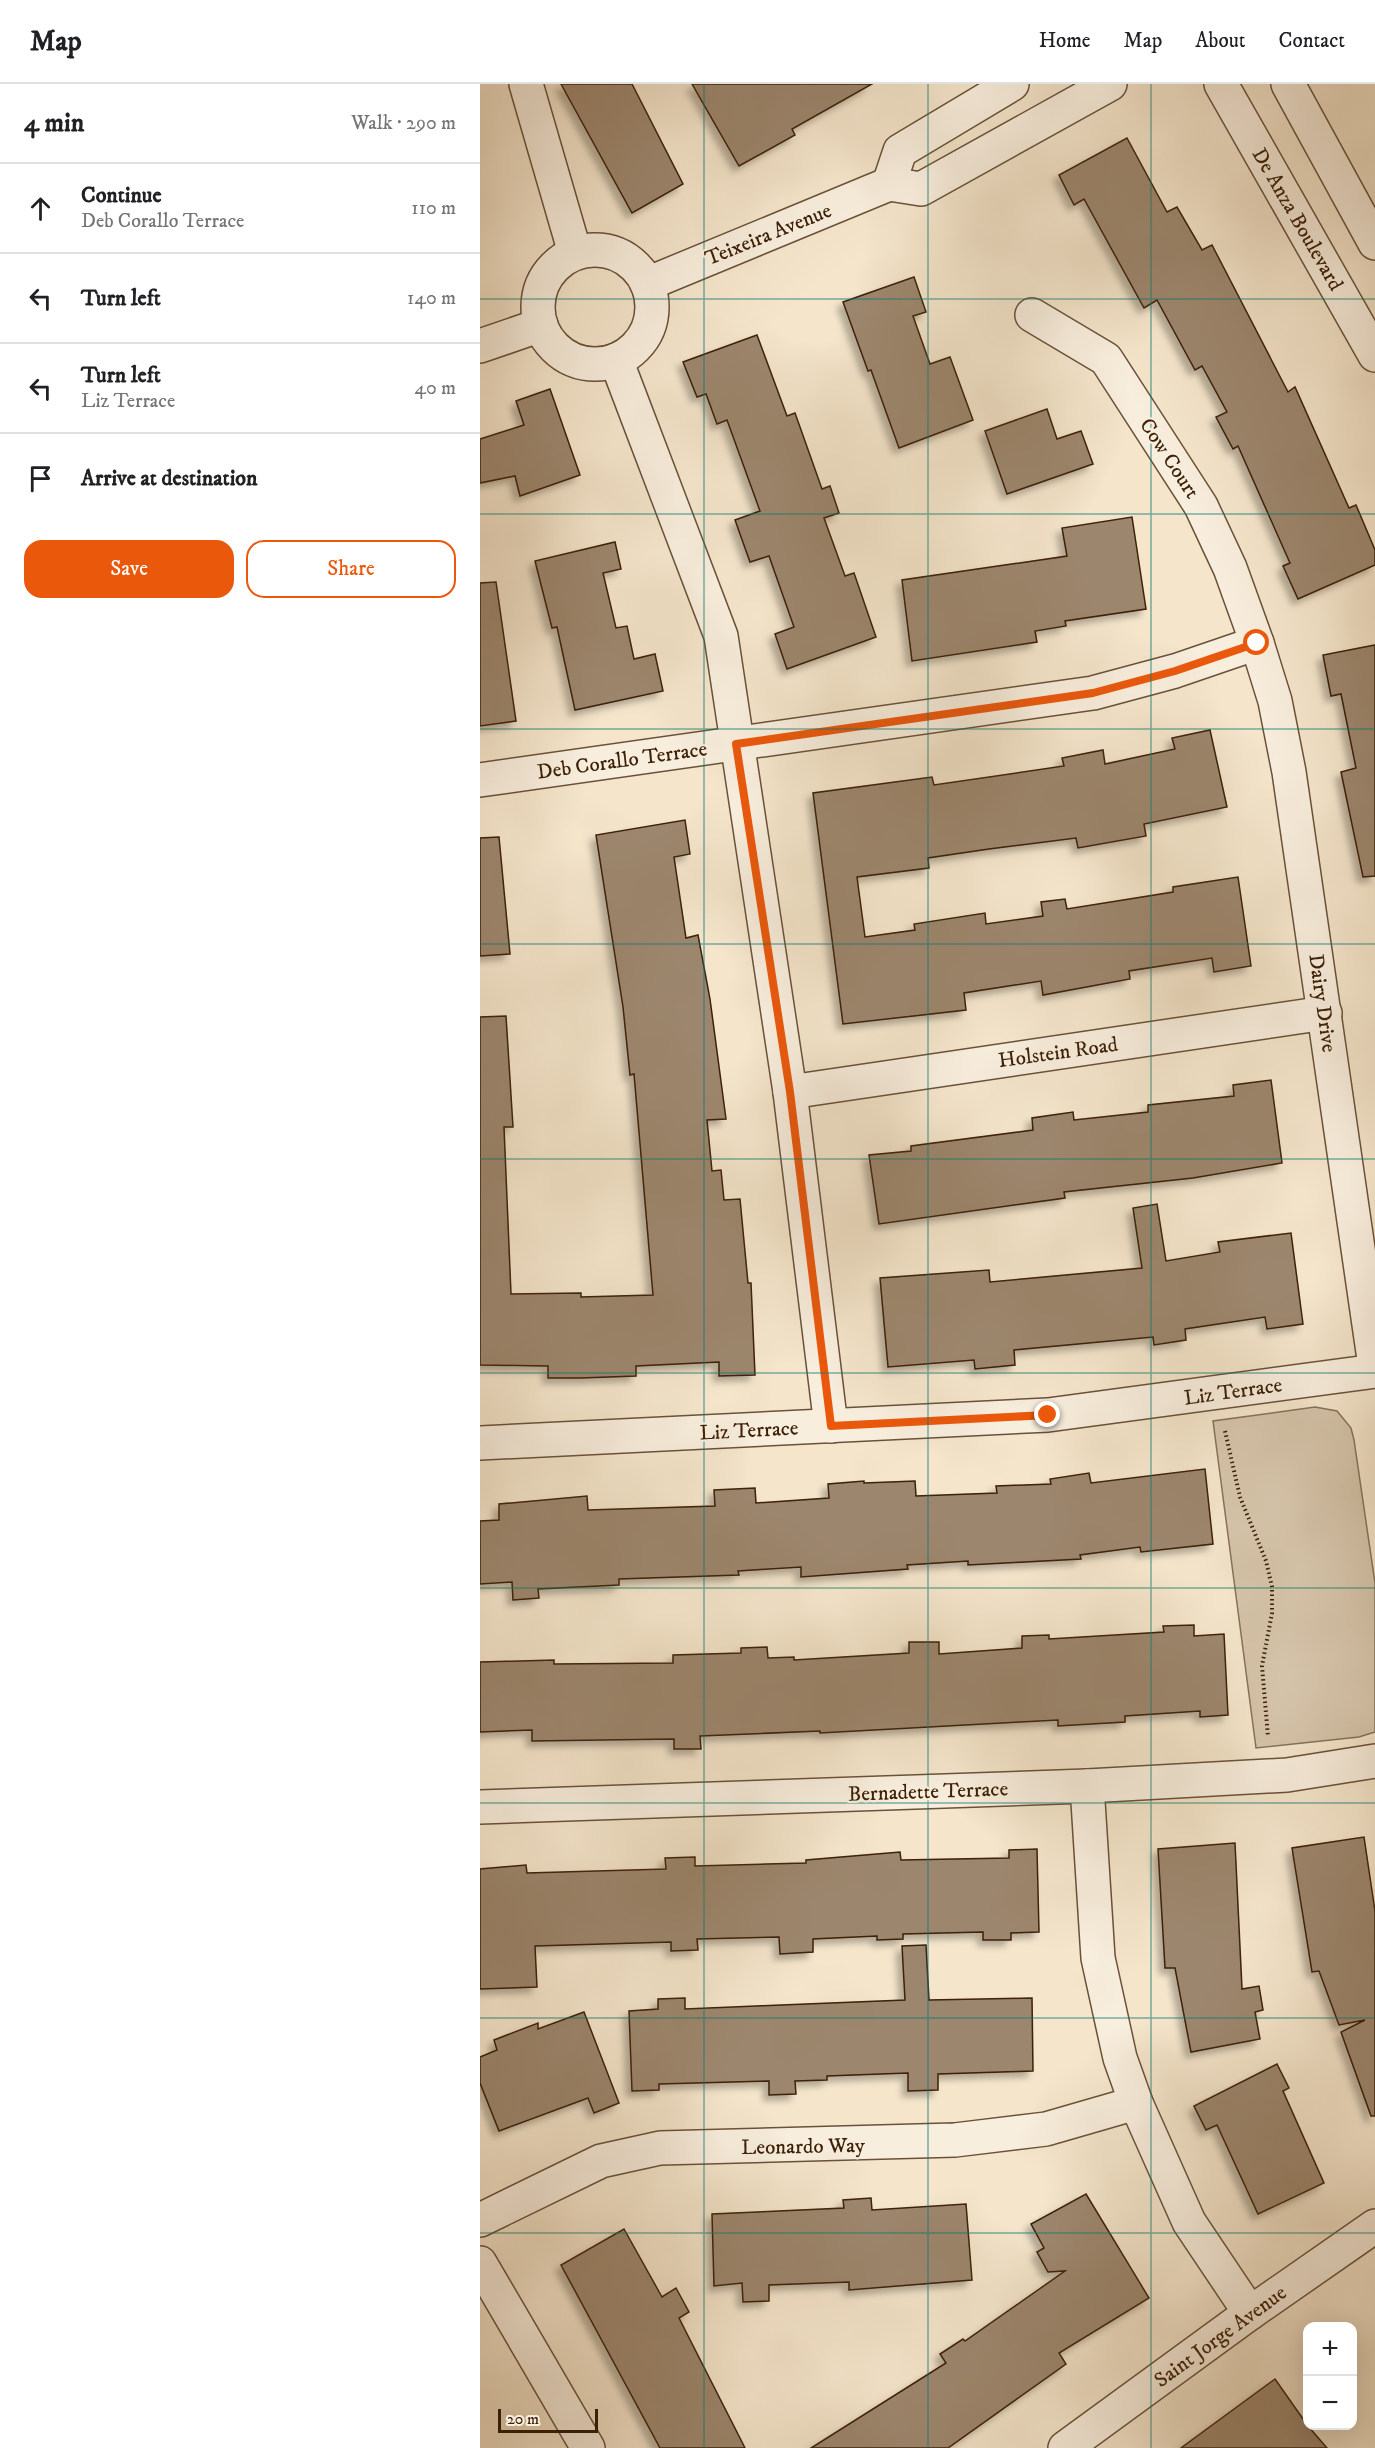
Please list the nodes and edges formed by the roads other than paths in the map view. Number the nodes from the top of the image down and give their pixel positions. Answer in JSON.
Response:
{"nodes":[{"id":1,"x":526,"y":84,"type":"edge"},
{"id":2,"x":1012,"y":84,"type":"edge"},
{"id":3,"x":1110,"y":84,"type":"edge"},
{"id":4,"x":1221,"y":84,"type":"edge"},
{"id":5,"x":1288,"y":84,"type":"edge"},
{"id":6,"x":889,"y":184,"type":"junction"},
{"id":7,"x":1375,"y":243,"type":"edge"},
{"id":8,"x":575,"y":253,"type":"junction"},
{"id":9,"x":647,"y":284,"type":"junction"},
{"id":10,"x":1032,"y":315,"type":"dead end"},
{"id":11,"x":541,"y":324,"type":"junction"},
{"id":12,"x":480,"y":346,"type":"edge"},
{"id":13,"x":1375,"y":355,"type":"edge"},
{"id":14,"x":616,"y":360,"type":"junction"},
{"id":15,"x":1257,"y":643,"type":"junction"},
{"id":16,"x":736,"y":744,"type":"junction"},
{"id":17,"x":480,"y":780,"type":"edge"},
{"id":18,"x":1325,"y":1013,"type":"junction"},
{"id":19,"x":790,"y":1092,"type":"junction"},
{"id":20,"x":1375,"y":1366,"type":"edge"},
{"id":21,"x":1375,"y":1371,"type":"edge"},
{"id":22,"x":831,"y":1426,"type":"junction"},
{"id":23,"x":480,"y":1443,"type":"edge"},
{"id":24,"x":1375,"y":1761,"type":"edge"},
{"id":25,"x":1088,"y":1786,"type":"junction"},
{"id":26,"x":480,"y":1807,"type":"edge"},
{"id":27,"x":1136,"y":2103,"type":"junction"},
{"id":28,"x":480,"y":2220,"type":"edge"},
{"id":29,"x":1375,"y":2226,"type":"edge"},
{"id":30,"x":480,"y":2263,"type":"edge"},
{"id":31,"x":1250,"y":2313,"type":"junction"},
{"id":32,"x":588,"y":2448,"type":"edge"},
{"id":33,"x":1065,"y":2448,"type":"edge"}],
"edges":[{"from":1,"to":8,"type":"street"},
{"from":2,"to":6,"type":"street"},
{"from":3,"to":6,"type":"street"},
{"from":4,"to":13,"type":"street","name":"De Anza Boulevard"},
{"from":5,"to":7,"type":"street"},
{"from":6,"to":9,"type":"street","name":"Teixeira Avenue"},
{"from":8,"to":9,"type":"street"},
{"from":8,"to":11,"type":"street"},
{"from":9,"to":14,"type":"street"},
{"from":10,"to":15,"type":"street","name":"Cow Court"},
{"from":11,"to":12,"type":"street"},
{"from":11,"to":14,"type":"street"},
{"from":14,"to":16,"type":"street"},
{"from":15,"to":16,"type":"street","name":"Deb Corallo Terrace"},
{"from":15,"to":18,"type":"street","name":"Dairy Drive"},
{"from":16,"to":17,"type":"street","name":"Deb Corallo Terrace"},
{"from":16,"to":19,"type":"street"},
{"from":18,"to":19,"type":"street","name":"Holstein Road"},
{"from":18,"to":20,"type":"street","name":"Dairy Drive"},
{"from":19,"to":22,"type":"street"},
{"from":21,"to":22,"type":"street","name":"Liz Terrace"},
{"from":22,"to":23,"type":"street","name":"Liz Terrace"},
{"from":24,"to":25,"type":"street","name":"Bernadette Terrace"},
{"from":25,"to":26,"type":"street","name":"Bernadette Terrace"},
{"from":25,"to":27,"type":"street"},
{"from":27,"to":28,"type":"street","name":"Leonardo Way"},
{"from":27,"to":31,"type":"street"},
{"from":29,"to":31,"type":"street","name":"Saint Jorge Avenue"},
{"from":30,"to":32,"type":"street"},
{"from":31,"to":33,"type":"street","name":"Saint Jorge Avenue"}]}
